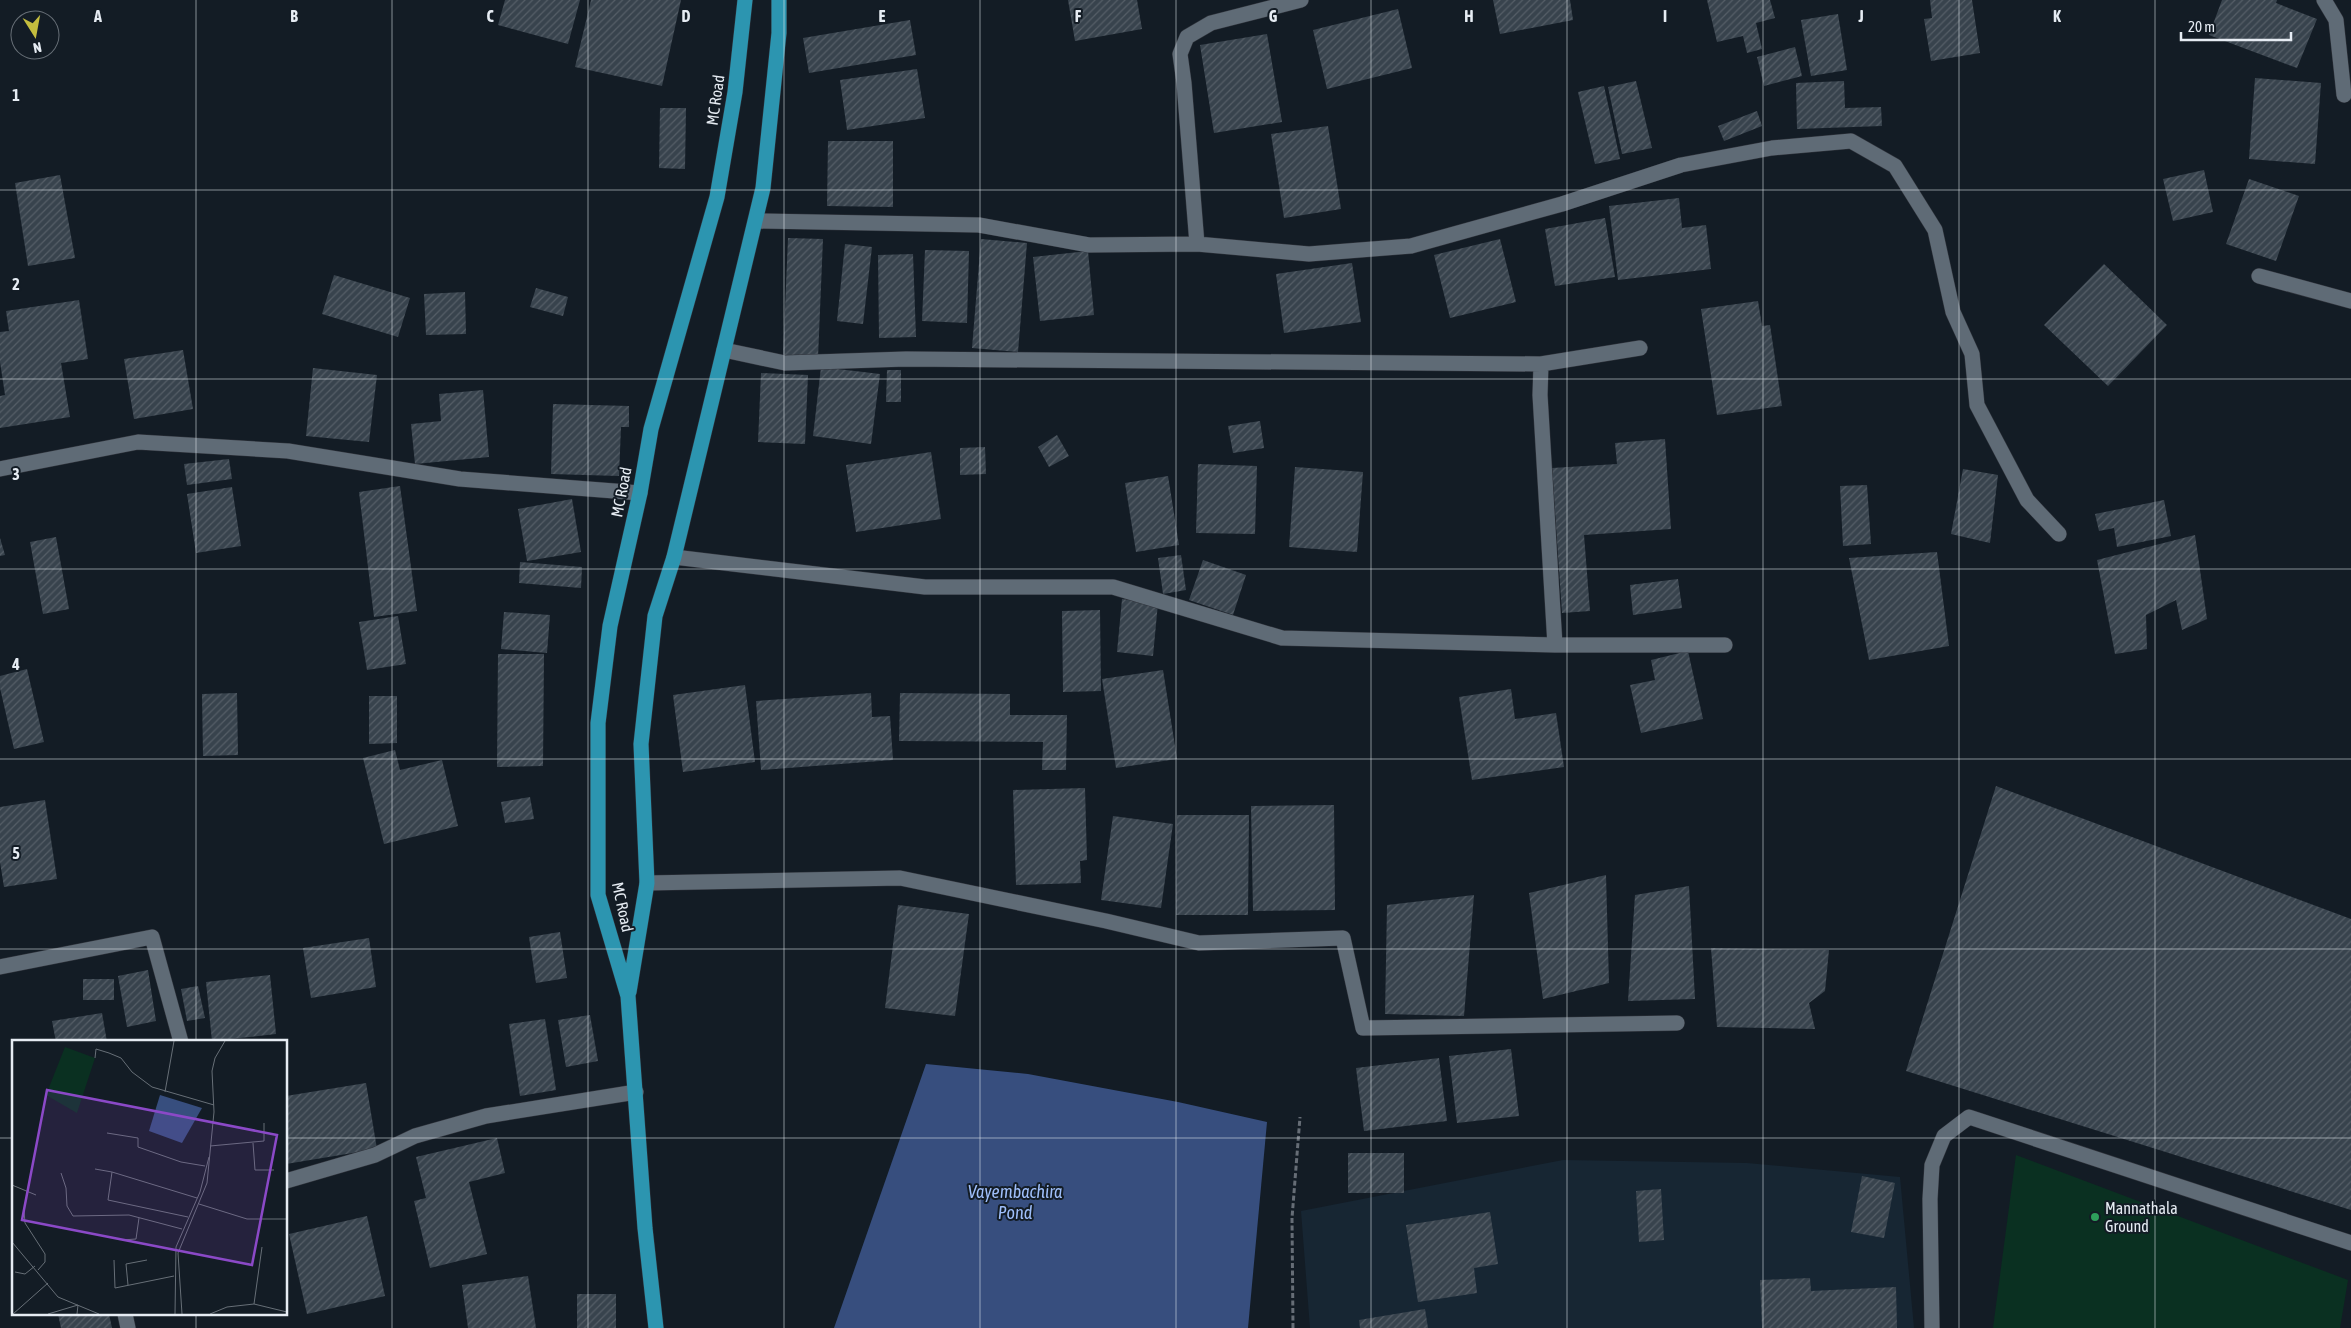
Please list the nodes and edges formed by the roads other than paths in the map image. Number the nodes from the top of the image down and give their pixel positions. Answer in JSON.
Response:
{"nodes":[{"id":1,"x":745,"y":0,"type":"edge"},
{"id":2,"x":779,"y":0,"type":"edge"},
{"id":3,"x":1301,"y":0,"type":"edge"},
{"id":4,"x":2324,"y":0,"type":"edge"},
{"id":5,"x":2344,"y":95,"type":"dead end"},
{"id":6,"x":756,"y":221,"type":"junction"},
{"id":7,"x":1197,"y":244,"type":"junction"},
{"id":8,"x":2259,"y":276,"type":"dead end"},
{"id":9,"x":2351,"y":301,"type":"edge"},
{"id":10,"x":1640,"y":348,"type":"dead end"},
{"id":11,"x":724,"y":350,"type":"junction"},
{"id":12,"x":1542,"y":364,"type":"junction"},
{"id":13,"x":0,"y":470,"type":"edge"},
{"id":14,"x":640,"y":493,"type":"junction"},
{"id":15,"x":2058,"y":534,"type":"dead end"},
{"id":16,"x":674,"y":556,"type":"junction"},
{"id":17,"x":1555,"y":645,"type":"junction"},
{"id":18,"x":1725,"y":645,"type":"dead end"},
{"id":19,"x":648,"y":883,"type":"junction"},
{"id":20,"x":0,"y":967,"type":"edge"},
{"id":21,"x":628,"y":996,"type":"junction"},
{"id":22,"x":1677,"y":1023,"type":"dead end"},
{"id":23,"x":180,"y":1040,"type":"edge"},
{"id":24,"x":636,"y":1092,"type":"junction"},
{"id":25,"x":288,"y":1180,"type":"edge"},
{"id":26,"x":2351,"y":1243,"type":"edge"},
{"id":27,"x":656,"y":1328,"type":"edge"},
{"id":28,"x":1932,"y":1328,"type":"edge"}],
"edges":[{"from":1,"to":14,"type":"main road","name":"MC Road"},
{"from":2,"to":6,"type":"main road","name":"MC Road"},
{"from":3,"to":7,"type":"street"},
{"from":4,"to":5,"type":"street"},
{"from":6,"to":7,"type":"street"},
{"from":6,"to":11,"type":"main road","name":"MC Road"},
{"from":7,"to":15,"type":"street"},
{"from":8,"to":9,"type":"street"},
{"from":10,"to":12,"type":"street"},
{"from":11,"to":12,"type":"street"},
{"from":11,"to":16,"type":"main road","name":"MC Road"},
{"from":12,"to":17,"type":"street"},
{"from":13,"to":14,"type":"street"},
{"from":14,"to":21,"type":"main road","name":"MC Road"},
{"from":16,"to":17,"type":"street"},
{"from":16,"to":19,"type":"main road","name":"MC Road"},
{"from":17,"to":18,"type":"street"},
{"from":19,"to":21,"type":"main road","name":"MC Road"},
{"from":19,"to":22,"type":"street"},
{"from":20,"to":23,"type":"street"},
{"from":21,"to":24,"type":"main road","name":"MC Road"},
{"from":24,"to":25,"type":"street"},
{"from":24,"to":27,"type":"main road","name":"MC Road"},
{"from":26,"to":28,"type":"street"}]}
